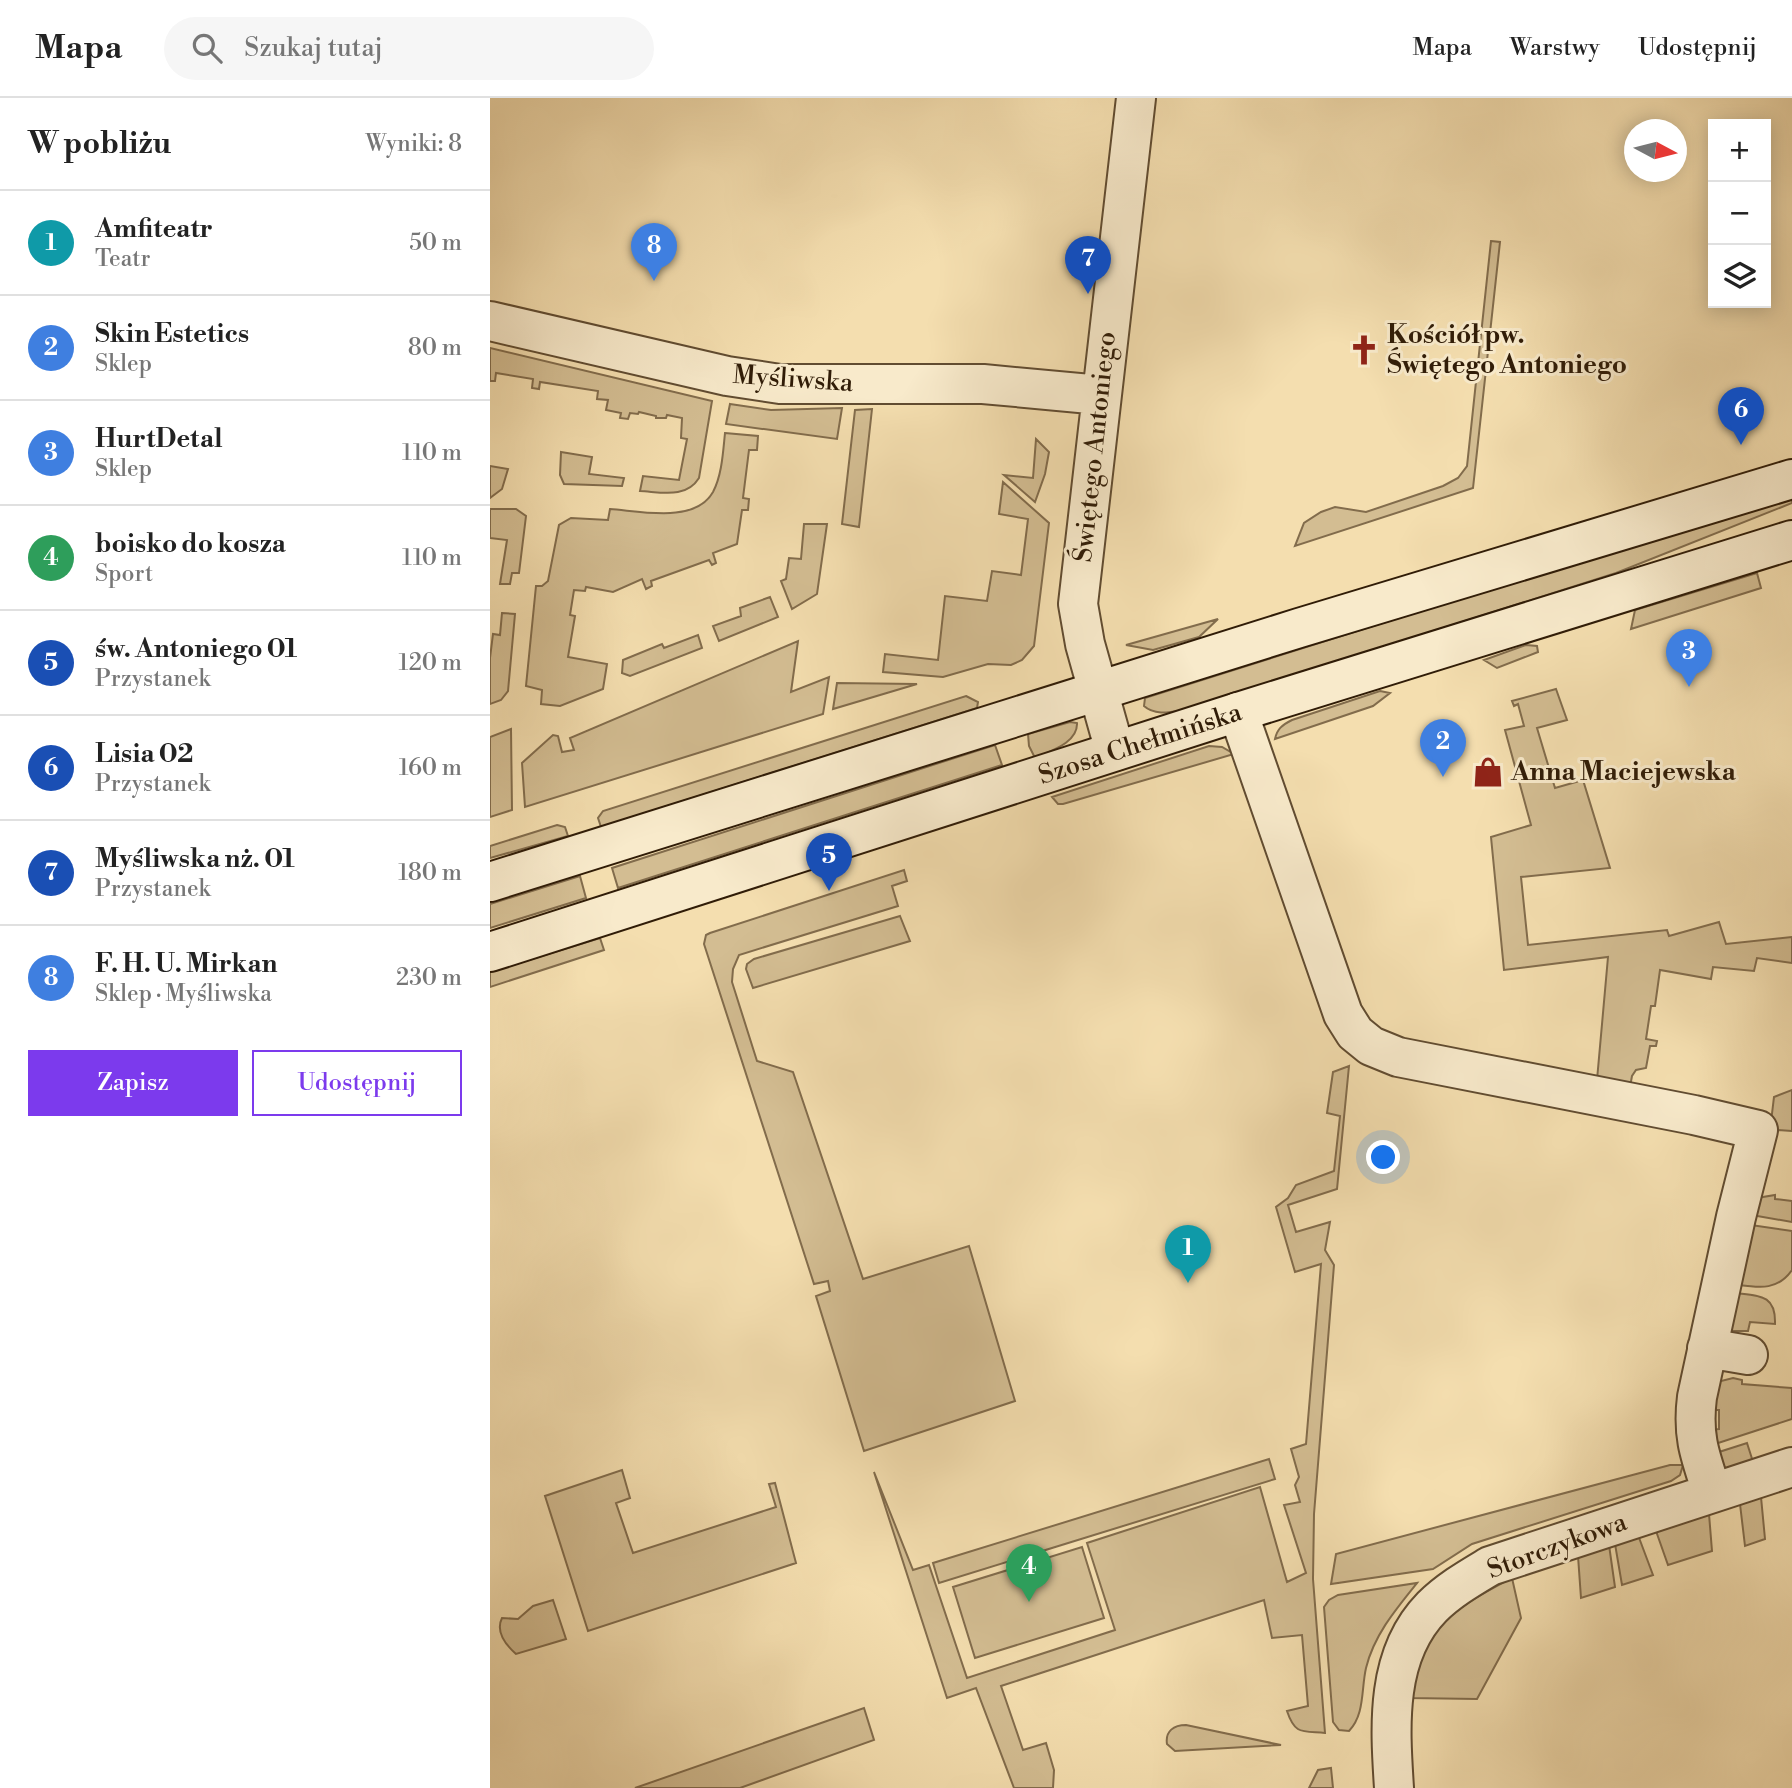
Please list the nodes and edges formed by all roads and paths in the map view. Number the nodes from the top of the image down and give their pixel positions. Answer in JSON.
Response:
{"nodes":[{"id":1,"x":1136,"y":98,"type":"edge"},
{"id":2,"x":490,"y":321,"type":"edge"},
{"id":3,"x":1101,"y":395,"type":"junction"},
{"id":4,"x":1792,"y":479,"type":"edge"},
{"id":5,"x":1792,"y":540,"type":"edge"},
{"id":6,"x":1099,"y":691,"type":"junction"},
{"id":7,"x":1238,"y":712,"type":"junction"},
{"id":8,"x":1115,"y":751,"type":"junction"},
{"id":9,"x":490,"y":882,"type":"edge"},
{"id":10,"x":490,"y":951,"type":"edge"},
{"id":11,"x":1707,"y":1348,"type":"junction"},
{"id":12,"x":1748,"y":1355,"type":"dead end"},
{"id":13,"x":1792,"y":1467,"type":"edge"},
{"id":14,"x":1712,"y":1492,"type":"junction"},
{"id":15,"x":1394,"y":1788,"type":"edge"}],
"edges":[{"from":1,"to":3,"type":"street","name":"Świętego Antoniego"},
{"from":2,"to":3,"type":"street","name":"Myśliwska"},
{"from":3,"to":6,"type":"street","name":"Świętego Antoniego"},
{"from":4,"to":6,"type":"street"},
{"from":5,"to":7,"type":"street","name":"Szosa Chełmińska"},
{"from":6,"to":8,"type":"street","name":"Świętego Antoniego"},
{"from":6,"to":9,"type":"street"},
{"from":7,"to":8,"type":"street","name":"Szosa Chełmińska"},
{"from":7,"to":11,"type":"street"},
{"from":8,"to":10,"type":"street","name":"Szosa Chełmińska"},
{"from":11,"to":12,"type":"street"},
{"from":11,"to":14,"type":"street"},
{"from":13,"to":14,"type":"street","name":"Storczykowa"},
{"from":14,"to":15,"type":"street","name":"Storczykowa"}]}
